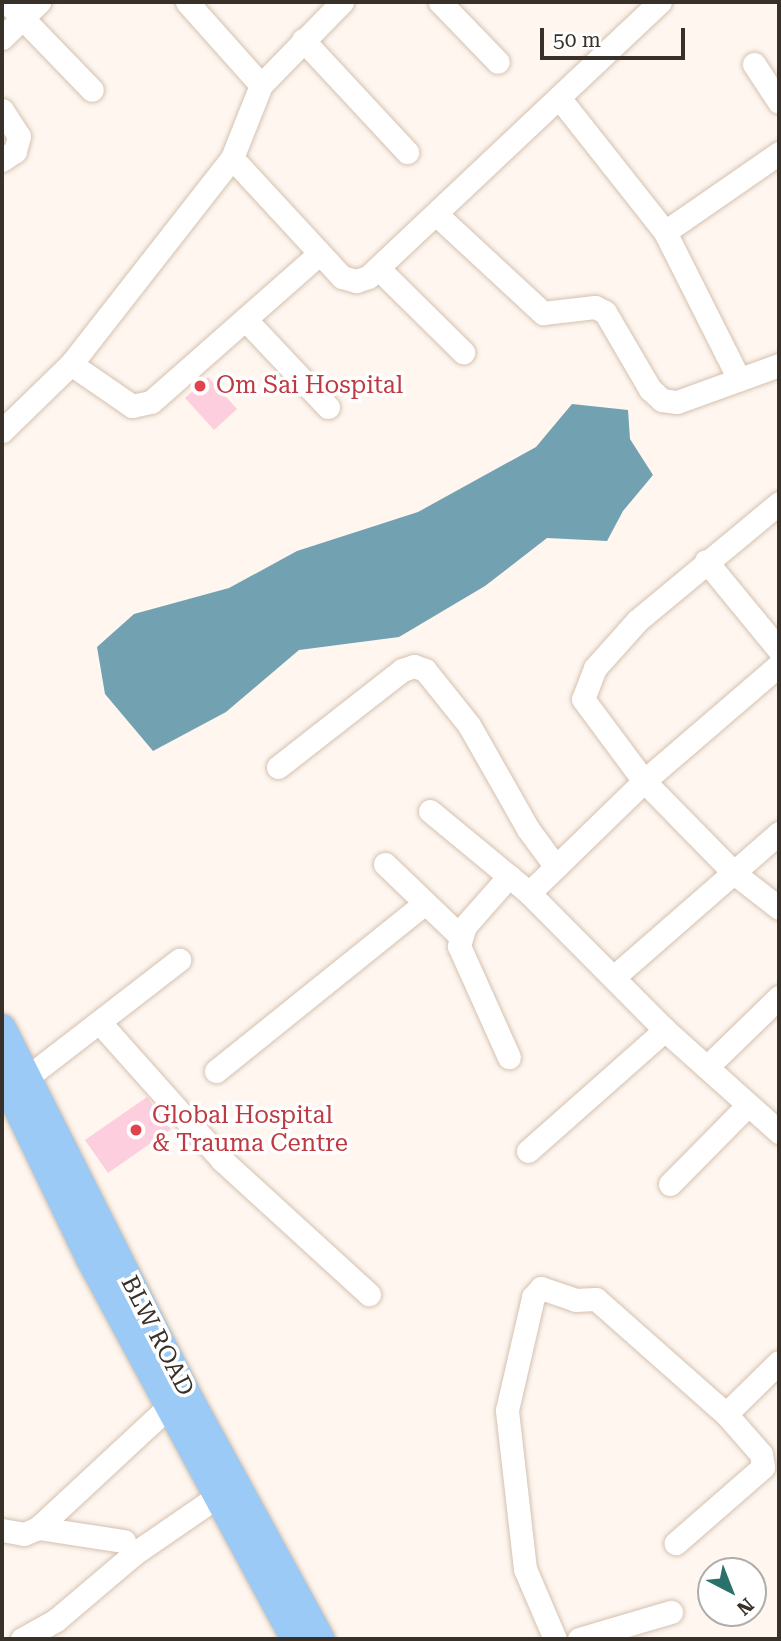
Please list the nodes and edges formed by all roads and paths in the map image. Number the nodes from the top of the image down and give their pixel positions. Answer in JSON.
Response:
{"nodes":[{"id":1,"x":7,"y":2,"type":"edge"},
{"id":2,"x":39,"y":2,"type":"edge"},
{"id":3,"x":187,"y":2,"type":"edge"},
{"id":4,"x":342,"y":2,"type":"edge"},
{"id":5,"x":440,"y":2,"type":"edge"},
{"id":6,"x":660,"y":2,"type":"edge"},
{"id":7,"x":22,"y":19,"type":"junction"},
{"id":8,"x":2,"y":38,"type":"edge"},
{"id":9,"x":303,"y":40,"type":"junction"},
{"id":10,"x":498,"y":62,"type":"dead end"},
{"id":11,"x":754,"y":64,"type":"dead end"},
{"id":12,"x":261,"y":85,"type":"junction"},
{"id":13,"x":92,"y":90,"type":"dead end"},
{"id":14,"x":560,"y":99,"type":"junction"},
{"id":15,"x":779,"y":102,"type":"edge"},
{"id":16,"x":2,"y":110,"type":"edge"},
{"id":17,"x":407,"y":152,"type":"dead end"},
{"id":18,"x":779,"y":153,"type":"edge"},
{"id":19,"x":232,"y":158,"type":"junction"},
{"id":20,"x":2,"y":160,"type":"edge"},
{"id":21,"x":436,"y":214,"type":"junction"},
{"id":22,"x":665,"y":232,"type":"junction"},
{"id":23,"x":319,"y":254,"type":"junction"},
{"id":24,"x":377,"y":268,"type":"junction"},
{"id":25,"x":245,"y":319,"type":"junction"},
{"id":26,"x":463,"y":352,"type":"dead end"},
{"id":27,"x":71,"y":364,"type":"junction"},
{"id":28,"x":779,"y":365,"type":"edge"},
{"id":29,"x":738,"y":379,"type":"junction"},
{"id":30,"x":328,"y":407,"type":"dead end"},
{"id":31,"x":2,"y":431,"type":"edge"},
{"id":32,"x":779,"y":503,"type":"edge"},
{"id":33,"x":706,"y":561,"type":"junction"},
{"id":34,"x":779,"y":650,"type":"edge"},
{"id":35,"x":779,"y":665,"type":"edge"},
{"id":36,"x":278,"y":767,"type":"dead end"},
{"id":37,"x":644,"y":781,"type":"junction"},
{"id":38,"x":430,"y":811,"type":"dead end"},
{"id":39,"x":779,"y":833,"type":"edge"},
{"id":40,"x":385,"y":864,"type":"dead end"},
{"id":41,"x":556,"y":867,"type":"junction"},
{"id":42,"x":733,"y":873,"type":"junction"},
{"id":43,"x":509,"y":876,"type":"junction"},
{"id":44,"x":529,"y":893,"type":"junction"},
{"id":45,"x":425,"y":903,"type":"junction"},
{"id":46,"x":779,"y":908,"type":"edge"},
{"id":47,"x":460,"y":936,"type":"junction"},
{"id":48,"x":179,"y":960,"type":"dead end"},
{"id":49,"x":615,"y":976,"type":"junction"},
{"id":50,"x":779,"y":997,"type":"edge"},
{"id":51,"x":101,"y":1024,"type":"junction"},
{"id":52,"x":2,"y":1028,"type":"edge"},
{"id":53,"x":665,"y":1030,"type":"junction"},
{"id":54,"x":509,"y":1057,"type":"dead end"},
{"id":55,"x":708,"y":1066,"type":"junction"},
{"id":56,"x":216,"y":1072,"type":"dead end"},
{"id":57,"x":13,"y":1077,"type":"edge"},
{"id":58,"x":748,"y":1105,"type":"junction"},
{"id":59,"x":779,"y":1132,"type":"edge"},
{"id":60,"x":528,"y":1151,"type":"dead end"},
{"id":61,"x":670,"y":1184,"type":"dead end"},
{"id":62,"x":369,"y":1294,"type":"dead end"},
{"id":63,"x":779,"y":1362,"type":"edge"},
{"id":64,"x":177,"y":1398,"type":"junction"},
{"id":65,"x":726,"y":1414,"type":"junction"},
{"id":66,"x":218,"y":1496,"type":"junction"},
{"id":67,"x":38,"y":1528,"type":"junction"},
{"id":68,"x":2,"y":1530,"type":"edge"},
{"id":69,"x":124,"y":1541,"type":"dead end"},
{"id":70,"x":676,"y":1543,"type":"dead end"},
{"id":71,"x":671,"y":1612,"type":"dead end"},
{"id":72,"x":22,"y":1639,"type":"edge"},
{"id":73,"x":295,"y":1639,"type":"edge"},
{"id":74,"x":321,"y":1639,"type":"edge"},
{"id":75,"x":555,"y":1639,"type":"edge"},
{"id":76,"x":579,"y":1639,"type":"edge"}],
"edges":[{"from":1,"to":7,"type":"street"},
{"from":2,"to":7,"type":"street"},
{"from":3,"to":12,"type":"street"},
{"from":4,"to":9,"type":"street"},
{"from":5,"to":10,"type":"street"},
{"from":6,"to":14,"type":"street"},
{"from":7,"to":8,"type":"street"},
{"from":7,"to":13,"type":"street"},
{"from":9,"to":12,"type":"street"},
{"from":9,"to":17,"type":"street"},
{"from":11,"to":15,"type":"street"},
{"from":12,"to":19,"type":"street"},
{"from":14,"to":21,"type":"street"},
{"from":14,"to":22,"type":"street"},
{"from":16,"to":20,"type":"street"},
{"from":18,"to":22,"type":"street"},
{"from":19,"to":23,"type":"street"},
{"from":19,"to":27,"type":"street"},
{"from":21,"to":24,"type":"street"},
{"from":21,"to":29,"type":"street"},
{"from":22,"to":29,"type":"street"},
{"from":23,"to":24,"type":"street"},
{"from":23,"to":25,"type":"street"},
{"from":24,"to":26,"type":"street"},
{"from":25,"to":27,"type":"street"},
{"from":25,"to":30,"type":"street"},
{"from":27,"to":31,"type":"street"},
{"from":28,"to":29,"type":"street"},
{"from":32,"to":33,"type":"street"},
{"from":33,"to":34,"type":"street"},
{"from":33,"to":37,"type":"street"},
{"from":35,"to":37,"type":"street"},
{"from":36,"to":41,"type":"street"},
{"from":37,"to":41,"type":"street"},
{"from":37,"to":42,"type":"street"},
{"from":38,"to":43,"type":"street"},
{"from":39,"to":42,"type":"street"},
{"from":40,"to":45,"type":"street"},
{"from":41,"to":44,"type":"street"},
{"from":42,"to":46,"type":"street"},
{"from":42,"to":49,"type":"street"},
{"from":43,"to":44,"type":"street"},
{"from":43,"to":47,"type":"street"},
{"from":44,"to":49,"type":"street"},
{"from":45,"to":47,"type":"street"},
{"from":45,"to":56,"type":"street"},
{"from":47,"to":54,"type":"street"},
{"from":48,"to":51,"type":"street"},
{"from":49,"to":53,"type":"street"},
{"from":50,"to":55,"type":"street"},
{"from":51,"to":57,"type":"street"},
{"from":51,"to":62,"type":"street"},
{"from":52,"to":57,"type":"main road","name":"BLW ROAD"},
{"from":53,"to":55,"type":"street"},
{"from":53,"to":60,"type":"street"},
{"from":55,"to":58,"type":"street"},
{"from":57,"to":64,"type":"main road","name":"BLW ROAD"},
{"from":58,"to":59,"type":"street"},
{"from":58,"to":61,"type":"street"},
{"from":63,"to":65,"type":"street"},
{"from":64,"to":66,"type":"main road"},
{"from":64,"to":67,"type":"street"},
{"from":64,"to":74,"type":"main road","name":"BLW ROAD"},
{"from":65,"to":70,"type":"street"},
{"from":65,"to":75,"type":"street"},
{"from":66,"to":72,"type":"street"},
{"from":66,"to":73,"type":"main road"},
{"from":67,"to":68,"type":"street"},
{"from":67,"to":69,"type":"street"},
{"from":71,"to":76,"type":"street"}]}
